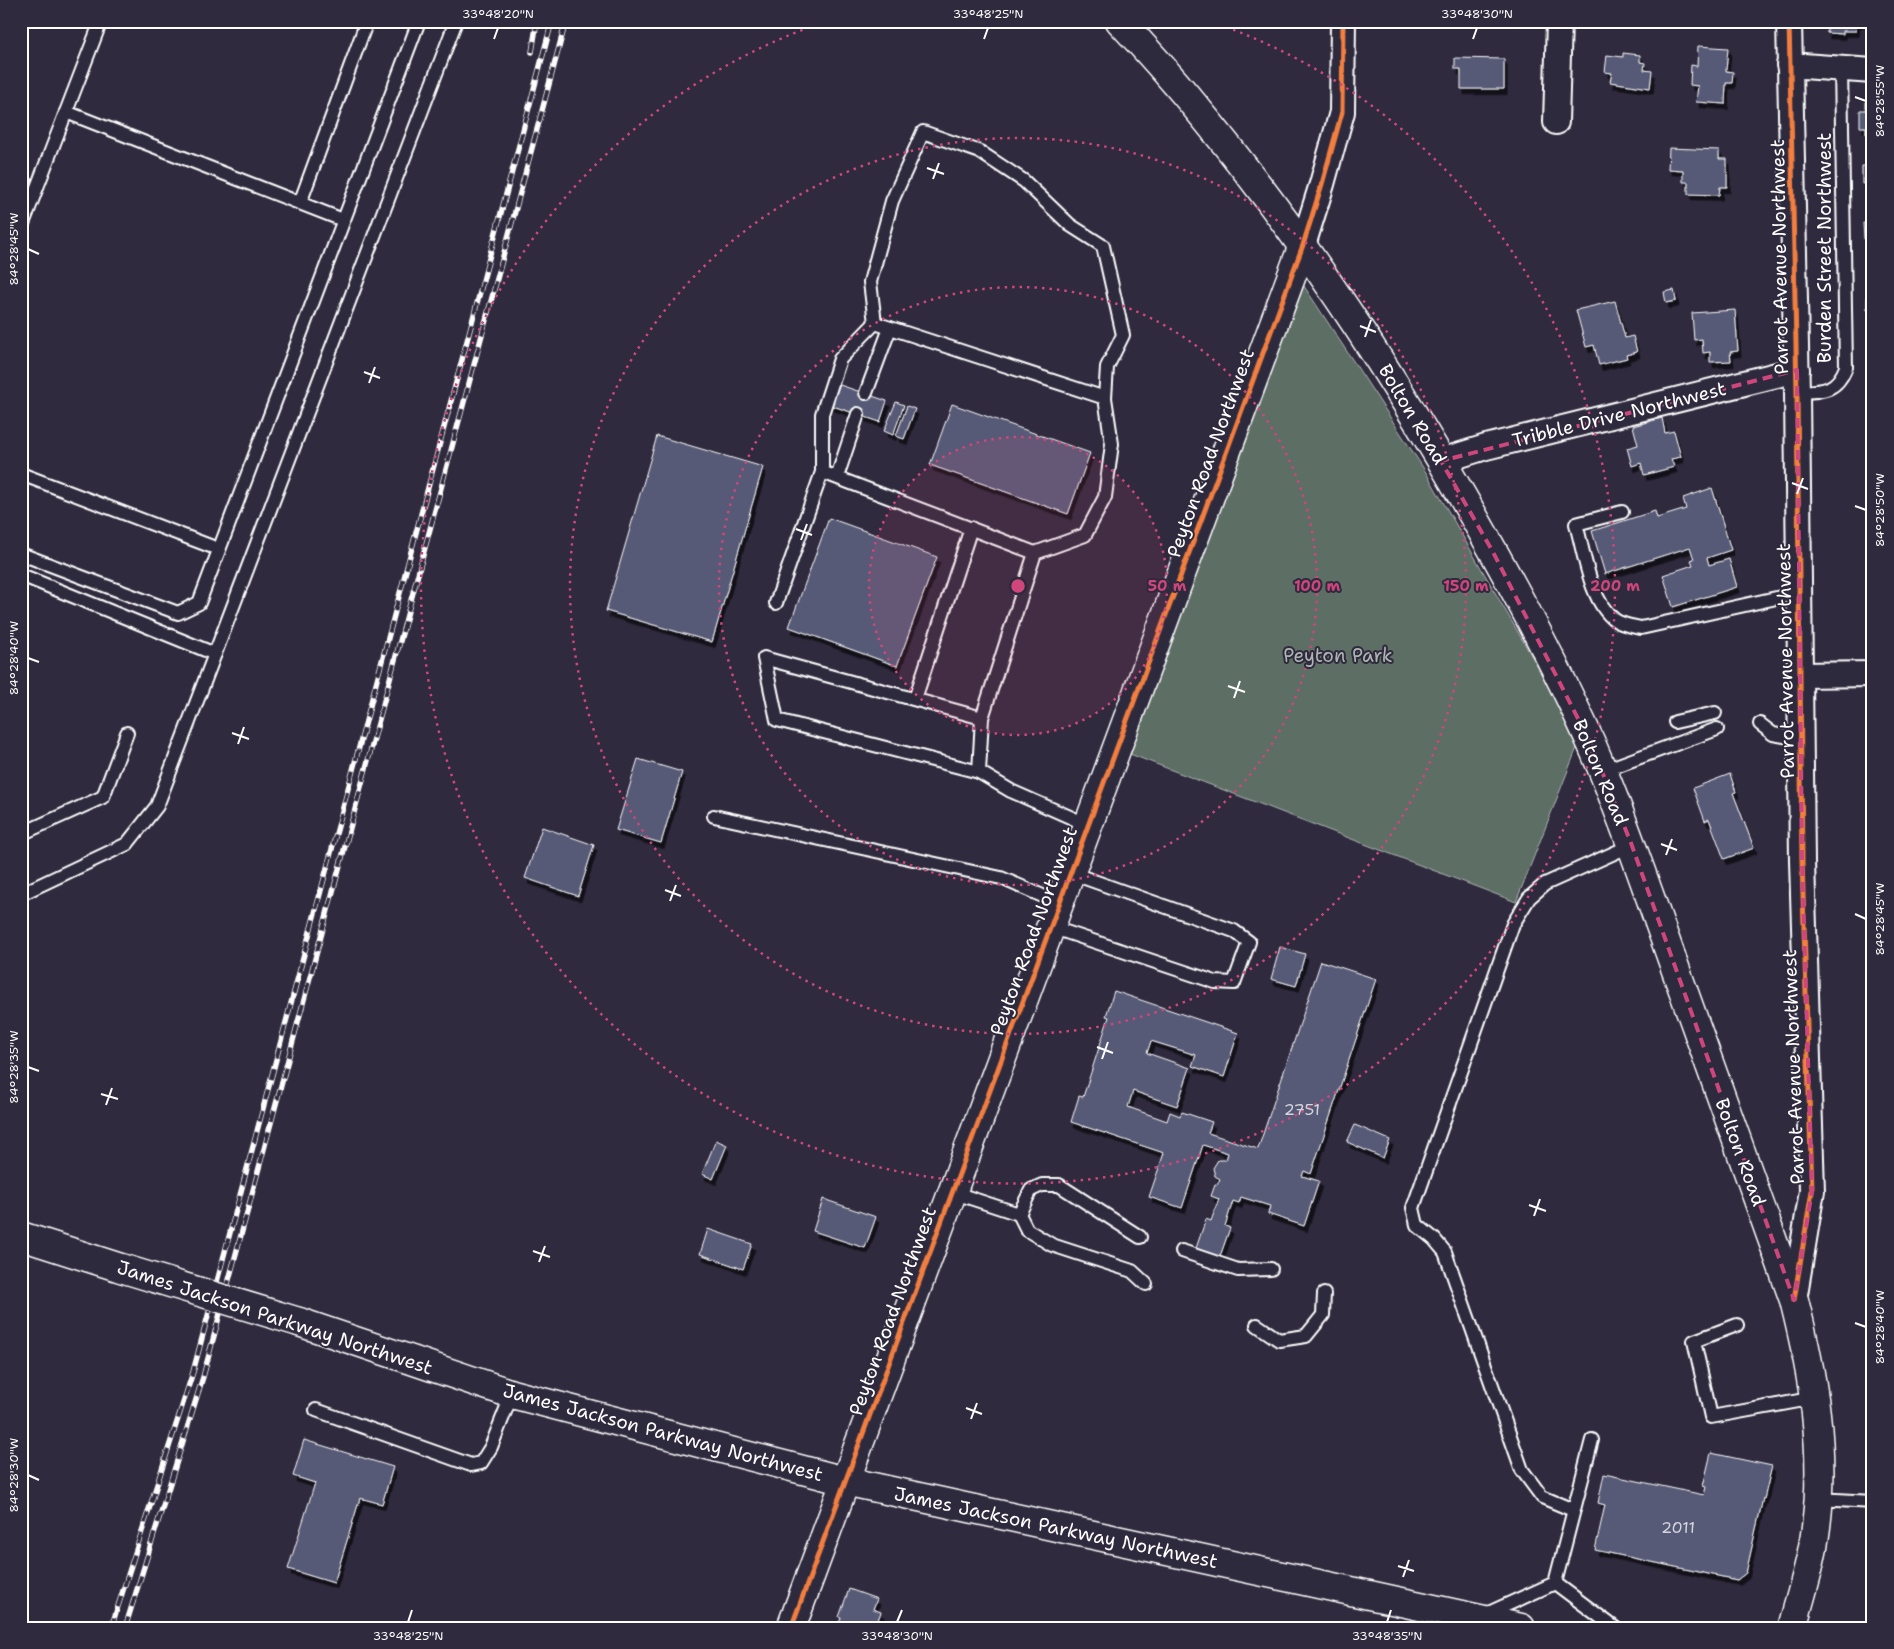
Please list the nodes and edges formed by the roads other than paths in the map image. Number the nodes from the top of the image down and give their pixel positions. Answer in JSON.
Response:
{"nodes":[{"id":1,"x":101,"y":21,"type":"edge"},
{"id":2,"x":367,"y":21,"type":"edge"},
{"id":3,"x":419,"y":21,"type":"edge"},
{"id":4,"x":456,"y":21,"type":"edge"},
{"id":5,"x":1120,"y":21,"type":"edge"},
{"id":6,"x":1343,"y":21,"type":"edge"},
{"id":7,"x":1559,"y":21,"type":"edge"},
{"id":8,"x":1789,"y":21,"type":"edge"},
{"id":9,"x":1789,"y":65,"type":"junction"},
{"id":10,"x":1841,"y":68,"type":"junction"},
{"id":11,"x":1873,"y":71,"type":"edge"},
{"id":12,"x":66,"y":112,"type":"junction"},
{"id":13,"x":1556,"y":122,"type":"dead end"},
{"id":14,"x":300,"y":203,"type":"junction"},
{"id":15,"x":343,"y":220,"type":"junction"},
{"id":16,"x":21,"y":229,"type":"edge"},
{"id":17,"x":1302,"y":245,"type":"junction"},
{"id":18,"x":875,"y":323,"type":"junction"},
{"id":19,"x":890,"y":328,"type":"junction"},
{"id":20,"x":1797,"y":381,"type":"junction"},
{"id":21,"x":866,"y":393,"type":"dead end"},
{"id":22,"x":1105,"y":398,"type":"junction"},
{"id":23,"x":858,"y":414,"type":"dead end"},
{"id":24,"x":1442,"y":461,"type":"junction"},
{"id":25,"x":822,"y":472,"type":"junction"},
{"id":26,"x":21,"y":474,"type":"edge"},
{"id":27,"x":836,"y":477,"type":"junction"},
{"id":28,"x":1622,"y":512,"type":"dead end"},
{"id":29,"x":971,"y":528,"type":"junction"},
{"id":30,"x":218,"y":549,"type":"junction"},
{"id":31,"x":1036,"y":553,"type":"junction"},
{"id":32,"x":21,"y":554,"type":"edge"},
{"id":33,"x":21,"y":575,"type":"edge"},
{"id":34,"x":1799,"y":593,"type":"junction"},
{"id":35,"x":776,"y":603,"type":"dead end"},
{"id":36,"x":215,"y":654,"type":"junction"},
{"id":37,"x":1873,"y":674,"type":"edge"},
{"id":38,"x":1800,"y":675,"type":"junction"},
{"id":39,"x":915,"y":699,"type":"junction"},
{"id":40,"x":1715,"y":713,"type":"dead end"},
{"id":41,"x":982,"y":718,"type":"junction"},
{"id":42,"x":1675,"y":722,"type":"dead end"},
{"id":43,"x":1760,"y":724,"type":"dead end"},
{"id":44,"x":1717,"y":729,"type":"dead end"},
{"id":45,"x":127,"y":733,"type":"dead end"},
{"id":46,"x":1801,"y":738,"type":"junction"},
{"id":47,"x":1602,"y":771,"type":"junction"},
{"id":48,"x":979,"y":772,"type":"junction"},
{"id":49,"x":714,"y":816,"type":"dead end"},
{"id":50,"x":1088,"y":825,"type":"junction"},
{"id":51,"x":21,"y":834,"type":"edge"},
{"id":52,"x":1632,"y":846,"type":"junction"},
{"id":53,"x":1071,"y":873,"type":"junction"},
{"id":54,"x":21,"y":894,"type":"edge"},
{"id":55,"x":1055,"y":915,"type":"junction"},
{"id":56,"x":952,"y":1192,"type":"junction"},
{"id":57,"x":1019,"y":1214,"type":"junction"},
{"id":58,"x":21,"y":1236,"type":"edge"},
{"id":59,"x":1140,"y":1237,"type":"dead end"},
{"id":60,"x":1182,"y":1251,"type":"dead end"},
{"id":61,"x":1271,"y":1269,"type":"dead end"},
{"id":62,"x":1146,"y":1284,"type":"dead end"},
{"id":63,"x":1324,"y":1294,"type":"dead end"},
{"id":64,"x":1794,"y":1300,"type":"junction"},
{"id":65,"x":1257,"y":1325,"type":"dead end"},
{"id":66,"x":1737,"y":1325,"type":"dead end"},
{"id":67,"x":512,"y":1394,"type":"junction"},
{"id":68,"x":1815,"y":1398,"type":"junction"},
{"id":69,"x":316,"y":1410,"type":"dead end"},
{"id":70,"x":1592,"y":1440,"type":"dead end"},
{"id":71,"x":845,"y":1481,"type":"junction"},
{"id":72,"x":1818,"y":1499,"type":"junction"},
{"id":73,"x":1873,"y":1502,"type":"edge"},
{"id":74,"x":1573,"y":1510,"type":"junction"},
{"id":75,"x":1554,"y":1583,"type":"junction"},
{"id":76,"x":1471,"y":1620,"type":"edge"},
{"id":77,"x":791,"y":1628,"type":"edge"},
{"id":78,"x":1522,"y":1628,"type":"edge"},
{"id":79,"x":1615,"y":1628,"type":"edge"},
{"id":80,"x":1792,"y":1628,"type":"edge"}],
"edges":[{"from":1,"to":12,"type":"lane"},
{"from":2,"to":14,"type":"lane"},
{"from":3,"to":15,"type":"lane"},
{"from":4,"to":36,"type":"lane"},
{"from":5,"to":17,"type":"main road","name":"Bolton Road"},
{"from":6,"to":17,"type":"street"},
{"from":7,"to":13,"type":"street"},
{"from":8,"to":9,"type":"street","name":"Parrot Avenue Northwest"},
{"from":9,"to":10,"type":"street"},
{"from":9,"to":20,"type":"street","name":"Parrot Avenue Northwest"},
{"from":10,"to":11,"type":"street"},
{"from":10,"to":20,"type":"lane","name":"Burden Street Northwest"},
{"from":12,"to":14,"type":"lane"},
{"from":12,"to":16,"type":"lane"},
{"from":14,"to":15,"type":"lane"},
{"from":15,"to":30,"type":"lane"},
{"from":17,"to":24,"type":"main road","name":"Bolton Road"},
{"from":17,"to":50,"type":"main road","name":"Peyton Road Northwest"},
{"from":18,"to":19,"type":"lane"},
{"from":18,"to":22,"type":"lane"},
{"from":18,"to":25,"type":"lane"},
{"from":19,"to":21,"type":"lane"},
{"from":19,"to":22,"type":"lane"},
{"from":20,"to":24,"type":"street","name":"Tribble Drive Northwest"},
{"from":20,"to":34,"type":"street","name":"Parrot Avenue Northwest"},
{"from":22,"to":31,"type":"lane"},
{"from":23,"to":27,"type":"lane"},
{"from":24,"to":47,"type":"main road","name":"Bolton Road"},
{"from":25,"to":27,"type":"lane"},
{"from":25,"to":35,"type":"lane"},
{"from":26,"to":30,"type":"lane"},
{"from":27,"to":29,"type":"lane"},
{"from":28,"to":34,"type":"lane"},
{"from":29,"to":31,"type":"lane"},
{"from":29,"to":39,"type":"lane"},
{"from":30,"to":32,"type":"lane"},
{"from":31,"to":41,"type":"lane"},
{"from":33,"to":36,"type":"lane"},
{"from":34,"to":38,"type":"street","name":"Parrot Avenue Northwest"},
{"from":36,"to":54,"type":"lane"},
{"from":37,"to":38,"type":"street"},
{"from":38,"to":46,"type":"street","name":"Parrot Avenue Northwest"},
{"from":39,"to":41,"type":"lane"},
{"from":39,"to":48,"type":"lane"},
{"from":40,"to":42,"type":"lane"},
{"from":41,"to":48,"type":"lane"},
{"from":43,"to":46,"type":"lane"},
{"from":44,"to":47,"type":"lane"},
{"from":45,"to":51,"type":"lane"},
{"from":46,"to":64,"type":"street","name":"Parrot Avenue Northwest"},
{"from":47,"to":52,"type":"main road","name":"Bolton Road"},
{"from":48,"to":50,"type":"lane"},
{"from":49,"to":55,"type":"lane"},
{"from":50,"to":53,"type":"main road","name":"Peyton Road Northwest"},
{"from":52,"to":64,"type":"main road","name":"Bolton Road"},
{"from":52,"to":74,"type":"lane"},
{"from":53,"to":55,"type":"main road","name":"Peyton Road Northwest"},
{"from":53,"to":55,"type":"lane"},
{"from":55,"to":56,"type":"main road","name":"Peyton Road Northwest"},
{"from":56,"to":57,"type":"lane"},
{"from":56,"to":71,"type":"main road","name":"Peyton Road Northwest"},
{"from":57,"to":59,"type":"lane"},
{"from":57,"to":62,"type":"lane"},
{"from":58,"to":67,"type":"main road","name":"James Jackson Parkway Northwest","bridge":true},
{"from":60,"to":61,"type":"lane"},
{"from":63,"to":65,"type":"lane"},
{"from":64,"to":68,"type":"main road","name":"Bolton Road"},
{"from":66,"to":68,"type":"lane"},
{"from":67,"to":69,"type":"lane"},
{"from":67,"to":71,"type":"main road","name":"James Jackson Parkway Northwest"},
{"from":68,"to":72,"type":"main road","name":"Bolton Road"},
{"from":70,"to":74,"type":"lane"},
{"from":71,"to":76,"type":"main road","name":"James Jackson Parkway Northwest"},
{"from":71,"to":77,"type":"main road","name":"Peyton Road Northwest"},
{"from":72,"to":73,"type":"lane"},
{"from":72,"to":80,"type":"main road","name":"Bolton Road"},
{"from":74,"to":75,"type":"lane"},
{"from":75,"to":76,"type":"lane"},
{"from":75,"to":79,"type":"lane"},
{"from":76,"to":78,"type":"main road","name":"James Jackson Parkway Northwest"}]}
